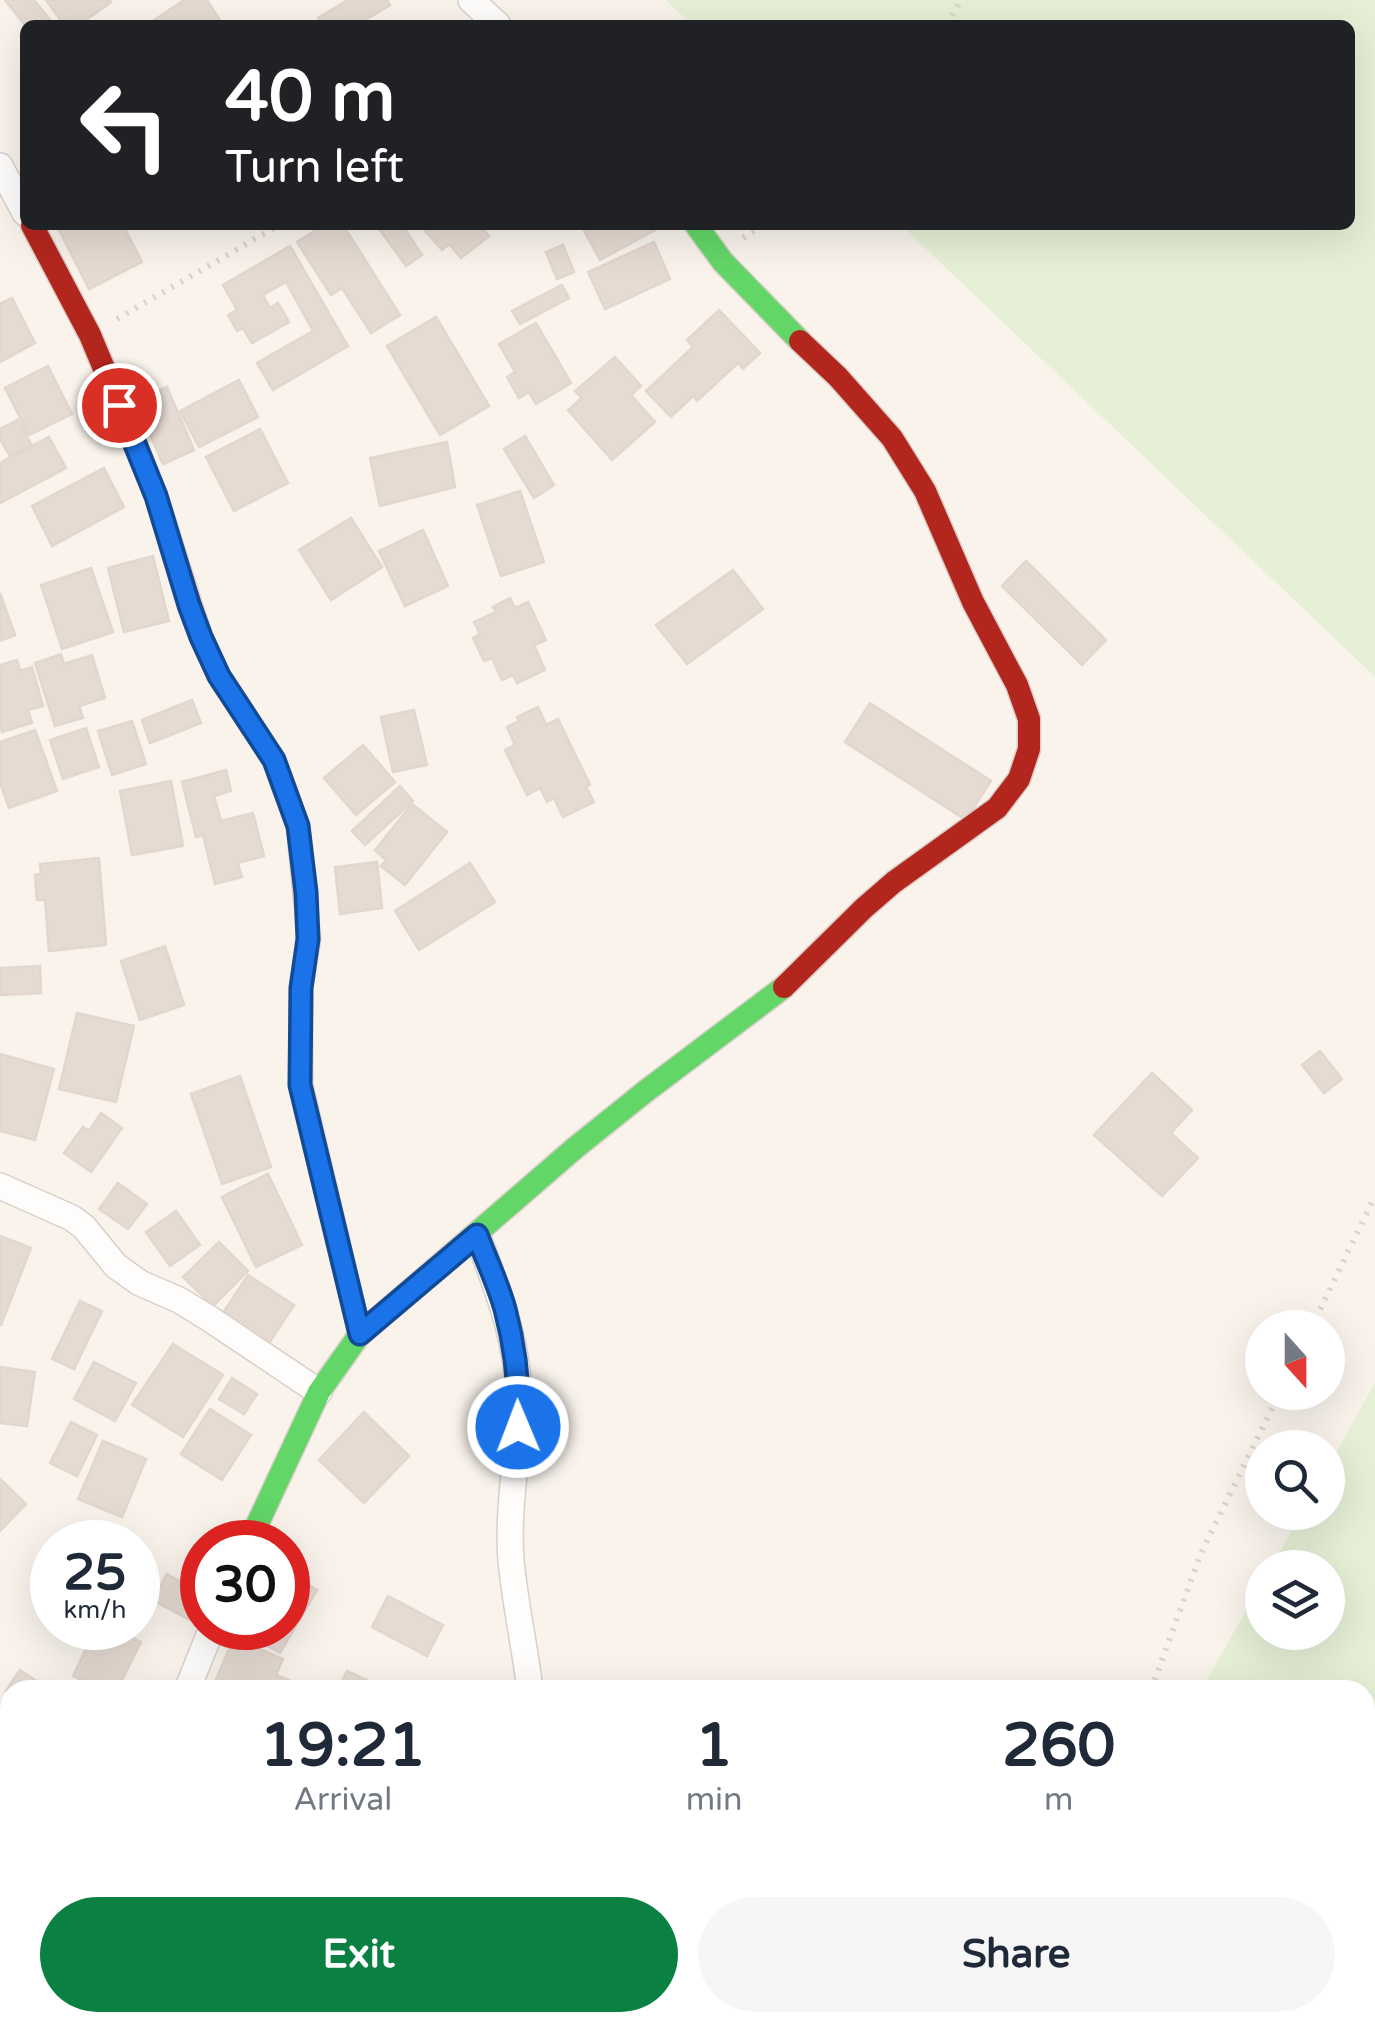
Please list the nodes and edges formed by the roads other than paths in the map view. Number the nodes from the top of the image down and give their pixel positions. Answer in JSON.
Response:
{"nodes":[{"id":1,"x":471,"y":0,"type":"edge"},
{"id":2,"x":493,"y":20,"type":"edge"},
{"id":3,"x":0,"y":166,"type":"edge"},
{"id":4,"x":20,"y":204,"type":"edge"},
{"id":5,"x":35,"y":230,"type":"edge"},
{"id":6,"x":700,"y":230,"type":"edge"},
{"id":7,"x":0,"y":1186,"type":"edge"},
{"id":8,"x":477,"y":1235,"type":"junction"},
{"id":9,"x":360,"y":1334,"type":"junction"},
{"id":10,"x":320,"y":1392,"type":"junction"},
{"id":11,"x":259,"y":1520,"type":"edge"},
{"id":12,"x":203,"y":1650,"type":"edge"},
{"id":13,"x":191,"y":1680,"type":"edge"},
{"id":14,"x":529,"y":1680,"type":"edge"}],
"edges":[{"from":1,"to":2,"type":"street"},
{"from":3,"to":4,"type":"street"},
{"from":5,"to":9,"type":"main road"},
{"from":6,"to":8,"type":"main road"},
{"from":7,"to":10,"type":"street"},
{"from":8,"to":9,"type":"main road"},
{"from":8,"to":14,"type":"street"},
{"from":9,"to":10,"type":"main road"},
{"from":10,"to":11,"type":"main road"},
{"from":12,"to":13,"type":"street"}]}
